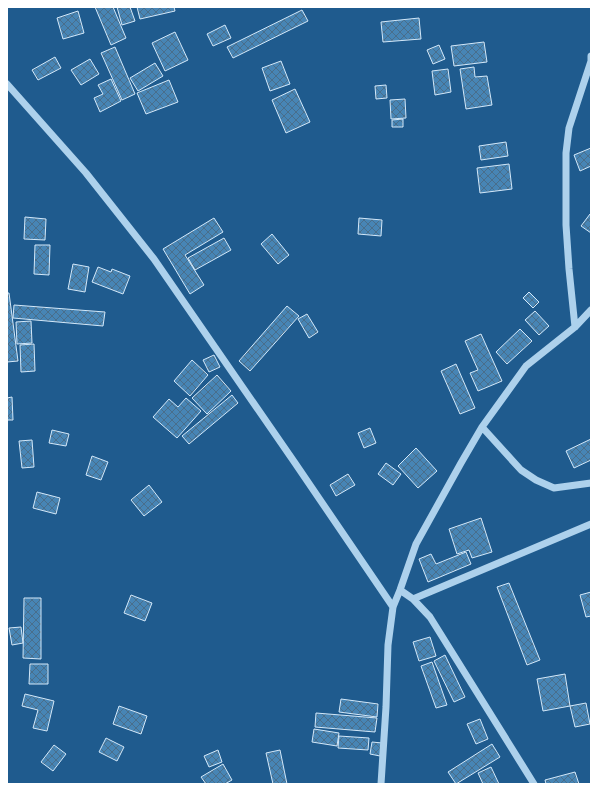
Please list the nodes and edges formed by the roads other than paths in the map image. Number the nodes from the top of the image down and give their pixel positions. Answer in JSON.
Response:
{"nodes":[{"id":1,"x":591,"y":56,"type":"edge"},
{"id":2,"x":7,"y":84,"type":"edge"},
{"id":3,"x":591,"y":310,"type":"edge"},
{"id":4,"x":575,"y":327,"type":"junction"},
{"id":5,"x":482,"y":427,"type":"junction"},
{"id":6,"x":591,"y":484,"type":"edge"},
{"id":7,"x":591,"y":524,"type":"edge"},
{"id":8,"x":400,"y":590,"type":"junction"},
{"id":9,"x":413,"y":599,"type":"junction"},
{"id":10,"x":393,"y":607,"type":"junction"},
{"id":11,"x":381,"y":784,"type":"edge"},
{"id":12,"x":534,"y":784,"type":"edge"}],
"edges":[{"from":1,"to":4,"type":"street"},
{"from":2,"to":10,"type":"street"},
{"from":3,"to":4,"type":"street"},
{"from":4,"to":5,"type":"street"},
{"from":5,"to":6,"type":"street"},
{"from":5,"to":8,"type":"street"},
{"from":7,"to":9,"type":"street"},
{"from":8,"to":9,"type":"street"},
{"from":8,"to":10,"type":"street"},
{"from":9,"to":12,"type":"street"},
{"from":10,"to":11,"type":"street"}]}
